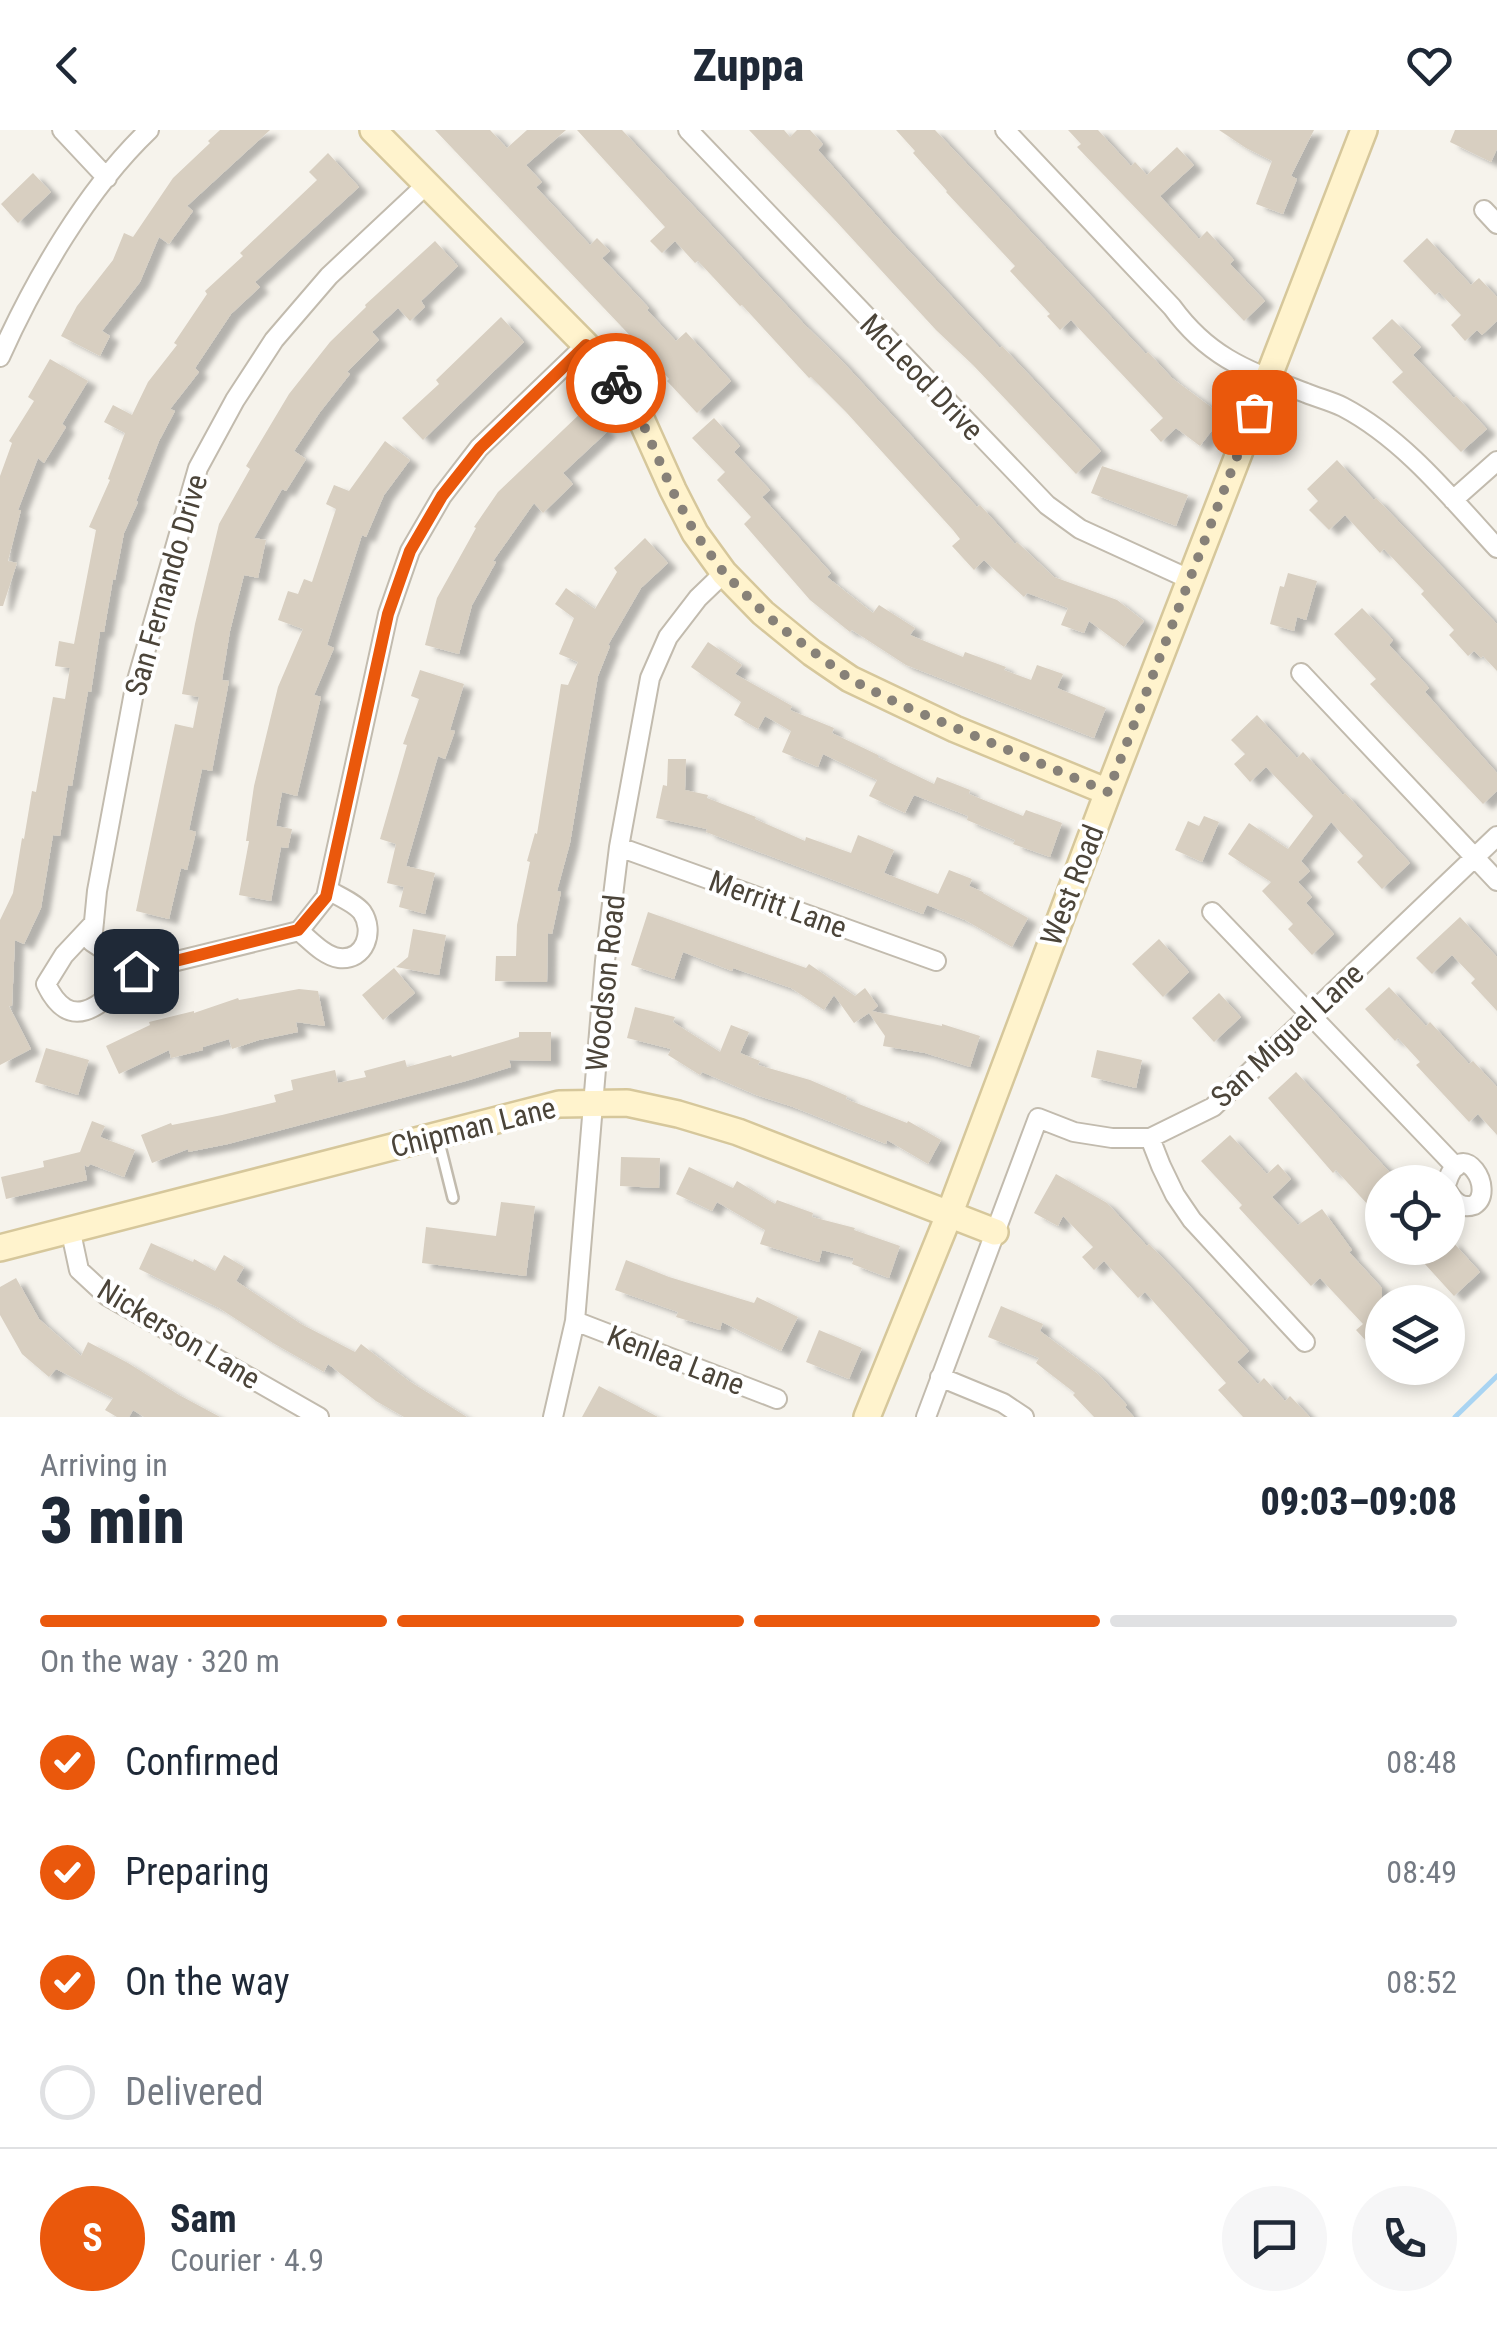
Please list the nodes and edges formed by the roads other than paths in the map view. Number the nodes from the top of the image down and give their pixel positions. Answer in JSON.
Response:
{"nodes":[{"id":1,"x":62,"y":130,"type":"edge"},
{"id":2,"x":149,"y":130,"type":"edge"},
{"id":3,"x":373,"y":130,"type":"edge"},
{"id":4,"x":688,"y":130,"type":"edge"},
{"id":5,"x":1005,"y":130,"type":"edge"},
{"id":6,"x":1364,"y":130,"type":"edge"},
{"id":7,"x":107,"y":178,"type":"junction"},
{"id":8,"x":426,"y":184,"type":"junction"},
{"id":9,"x":586,"y":345,"type":"junction"},
{"id":10,"x":0,"y":357,"type":"edge"},
{"id":11,"x":1268,"y":378,"type":"junction"},
{"id":12,"x":1497,"y":461,"type":"edge"},
{"id":13,"x":1453,"y":500,"type":"junction"},
{"id":14,"x":1497,"y":548,"type":"edge"},
{"id":15,"x":724,"y":573,"type":"junction"},
{"id":16,"x":1190,"y":579,"type":"junction"},
{"id":17,"x":1301,"y":673,"type":"dead end"},
{"id":18,"x":1108,"y":792,"type":"junction"},
{"id":19,"x":1497,"y":836,"type":"edge"},
{"id":20,"x":620,"y":847,"type":"junction"},
{"id":21,"x":1474,"y":857,"type":"junction"},
{"id":22,"x":1497,"y":882,"type":"edge"},
{"id":23,"x":328,"y":890,"type":"junction"},
{"id":24,"x":1212,"y":912,"type":"dead end"},
{"id":25,"x":94,"y":923,"type":"junction"},
{"id":26,"x":298,"y":930,"type":"junction"},
{"id":27,"x":936,"y":961,"type":"dead end"},
{"id":28,"x":136,"y":971,"type":"junction"},
{"id":29,"x":1312,"y":1015,"type":"junction"},
{"id":30,"x":592,"y":1104,"type":"junction"},
{"id":31,"x":438,"y":1135,"type":"junction"},
{"id":32,"x":1150,"y":1138,"type":"junction"},
{"id":33,"x":1442,"y":1165,"type":"edge"},
{"id":34,"x":1465,"y":1166,"type":"edge"},
{"id":35,"x":453,"y":1198,"type":"dead end"},
{"id":36,"x":1465,"y":1205,"type":"edge"},
{"id":37,"x":949,"y":1215,"type":"junction"},
{"id":38,"x":70,"y":1228,"type":"junction"},
{"id":39,"x":995,"y":1232,"type":"junction"},
{"id":40,"x":0,"y":1248,"type":"edge"},
{"id":41,"x":575,"y":1321,"type":"junction"},
{"id":42,"x":1305,"y":1342,"type":"dead end"},
{"id":43,"x":940,"y":1377,"type":"junction"},
{"id":44,"x":778,"y":1399,"type":"dead end"},
{"id":45,"x":926,"y":1416,"type":"edge"},
{"id":46,"x":319,"y":1417,"type":"edge"},
{"id":47,"x":553,"y":1417,"type":"edge"},
{"id":48,"x":868,"y":1417,"type":"edge"},
{"id":49,"x":1024,"y":1417,"type":"edge"}],
"edges":[{"from":1,"to":7,"type":"street"},
{"from":2,"to":7,"type":"street"},
{"from":3,"to":8,"type":"street"},
{"from":4,"to":16,"type":"street","name":"McLeod Drive"},
{"from":5,"to":11,"type":"street"},
{"from":6,"to":11,"type":"street","name":"West Road"},
{"from":7,"to":10,"type":"street"},
{"from":8,"to":9,"type":"street"},
{"from":8,"to":25,"type":"street","name":"San Fernando Drive"},
{"from":9,"to":15,"type":"street"},
{"from":9,"to":23,"type":"street"},
{"from":11,"to":13,"type":"street"},
{"from":11,"to":16,"type":"street","name":"West Road"},
{"from":12,"to":13,"type":"street"},
{"from":13,"to":14,"type":"street"},
{"from":15,"to":18,"type":"street"},
{"from":15,"to":20,"type":"street","name":"Woodson Road"},
{"from":16,"to":18,"type":"street","name":"West Road"},
{"from":17,"to":21,"type":"street"},
{"from":18,"to":37,"type":"street","name":"West Road"},
{"from":19,"to":21,"type":"street","name":"San Miguel Lane"},
{"from":20,"to":27,"type":"street","name":"Merritt Lane"},
{"from":20,"to":30,"type":"street","name":"Woodson Road"},
{"from":21,"to":22,"type":"street"},
{"from":21,"to":29,"type":"street","name":"San Miguel Lane"},
{"from":23,"to":26,"type":"street"},
{"from":23,"to":26,"type":"street"},
{"from":24,"to":29,"type":"street"},
{"from":25,"to":28,"type":"street"},
{"from":25,"to":28,"type":"street"},
{"from":26,"to":28,"type":"street"},
{"from":29,"to":32,"type":"street","name":"San Miguel Lane"},
{"from":29,"to":33,"type":"street"},
{"from":30,"to":31,"type":"street","name":"Chipman Lane"},
{"from":30,"to":37,"type":"street","name":"Chipman Lane"},
{"from":30,"to":41,"type":"street","name":"Woodson Road"},
{"from":31,"to":35,"type":"lane"},
{"from":31,"to":38,"type":"street","name":"Chipman Lane"},
{"from":32,"to":39,"type":"street","name":"San Miguel Lane"},
{"from":32,"to":42,"type":"street"},
{"from":34,"to":36,"type":"street"},
{"from":37,"to":39,"type":"street","name":"Chipman Lane"},
{"from":37,"to":48,"type":"street","name":"West Road"},
{"from":38,"to":40,"type":"street","name":"Chipman Lane"},
{"from":38,"to":46,"type":"street","name":"Nickerson Lane"},
{"from":39,"to":43,"type":"street"},
{"from":41,"to":44,"type":"street","name":"Kenlea Lane"},
{"from":41,"to":47,"type":"street","name":"Woodson Road"},
{"from":43,"to":45,"type":"street"},
{"from":43,"to":49,"type":"street"}]}
